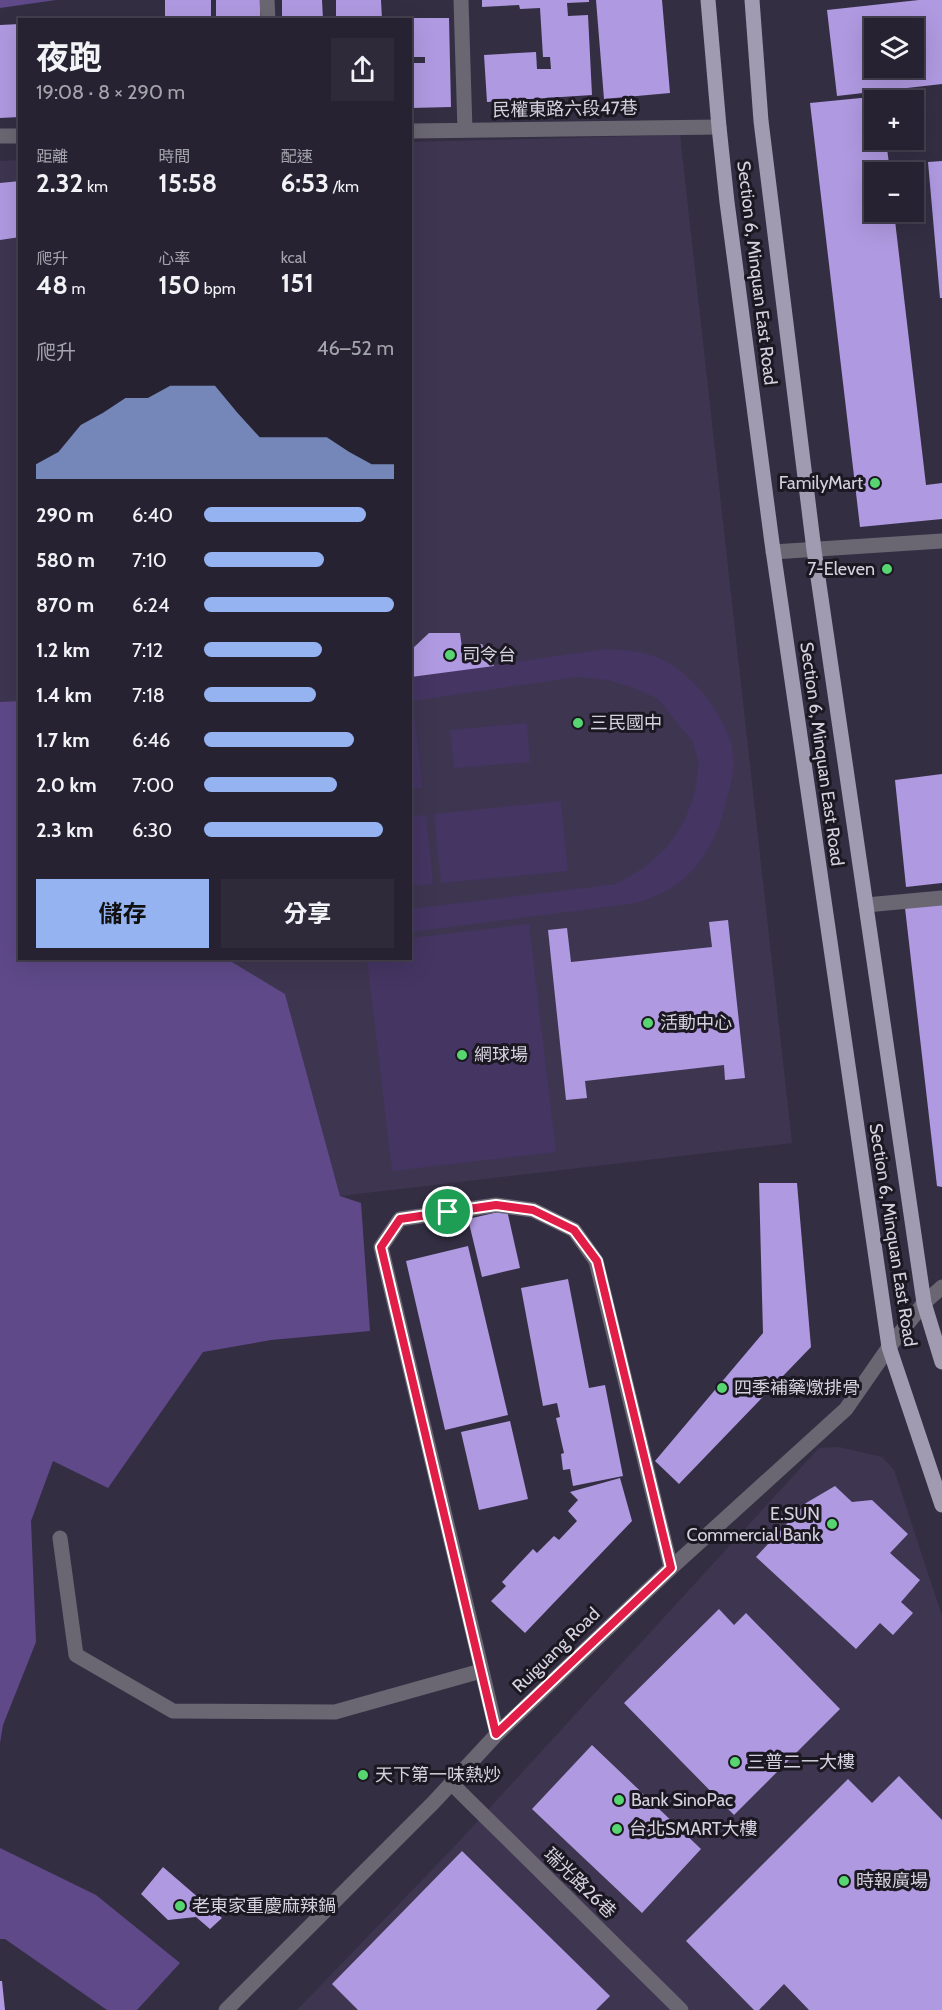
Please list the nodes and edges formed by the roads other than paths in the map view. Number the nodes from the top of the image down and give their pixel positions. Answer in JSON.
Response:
{"nodes":[{"id":1,"x":267,"y":0,"type":"edge"},
{"id":2,"x":460,"y":0,"type":"edge"},
{"id":3,"x":708,"y":0,"type":"edge"},
{"id":4,"x":752,"y":0,"type":"edge"},
{"id":5,"x":268,"y":18,"type":"edge"},
{"id":6,"x":718,"y":127,"type":"junction"},
{"id":7,"x":465,"y":130,"type":"junction"},
{"id":8,"x":412,"y":131,"type":"edge"},
{"id":9,"x":0,"y":136,"type":"edge"},
{"id":10,"x":18,"y":136,"type":"edge"},
{"id":11,"x":942,"y":541,"type":"edge"},
{"id":12,"x":814,"y":550,"type":"junction"},
{"id":13,"x":773,"y":552,"type":"junction"},
{"id":14,"x":942,"y":898,"type":"edge"},
{"id":15,"x":866,"y":905,"type":"junction"},
{"id":16,"x":942,"y":1287,"type":"edge"},
{"id":17,"x":924,"y":1303,"type":"junction"},
{"id":18,"x":889,"y":1347,"type":"junction"},
{"id":19,"x":942,"y":1362,"type":"edge"},
{"id":20,"x":942,"y":1506,"type":"edge"},
{"id":21,"x":60,"y":1538,"type":"dead end"},
{"id":22,"x":671,"y":1568,"type":"junction"},
{"id":23,"x":481,"y":1671,"type":"junction"},
{"id":24,"x":496,"y":1734,"type":"junction"},
{"id":25,"x":452,"y":1784,"type":"junction"},
{"id":26,"x":673,"y":2007,"type":"edge"},
{"id":27,"x":226,"y":2010,"type":"edge"}],
"edges":[{"from":1,"to":5,"type":"street"},
{"from":2,"to":7,"type":"street"},
{"from":3,"to":6,"type":"main road","name":"Section 6, Minquan East Road"},
{"from":4,"to":12,"type":"main road","name":"Section 6, Minquan East Road"},
{"from":6,"to":7,"type":"street","name":"民權東路六段47巷"},
{"from":6,"to":13,"type":"main road","name":"Section 6, Minquan East Road"},
{"from":7,"to":8,"type":"street","name":"民權東路六段47巷"},
{"from":9,"to":10,"type":"street"},
{"from":11,"to":12,"type":"street"},
{"from":12,"to":13,"type":"street"},
{"from":12,"to":15,"type":"main road","name":"Section 6, Minquan East Road"},
{"from":13,"to":18,"type":"main road","name":"Section 6, Minquan East Road"},
{"from":14,"to":15,"type":"street"},
{"from":15,"to":17,"type":"main road","name":"Section 6, Minquan East Road"},
{"from":16,"to":17,"type":"street","name":"Ruiguang Road"},
{"from":17,"to":18,"type":"street","name":"Ruiguang Road"},
{"from":17,"to":19,"type":"main road","name":"Section 6, Minquan East Road"},
{"from":18,"to":20,"type":"main road","name":"Section 6, Minquan East Road"},
{"from":18,"to":22,"type":"street","name":"Ruiguang Road"},
{"from":21,"to":23,"type":"street"},
{"from":22,"to":23,"type":"street"},
{"from":22,"to":24,"type":"street","name":"Ruiguang Road"},
{"from":23,"to":24,"type":"street"},
{"from":24,"to":25,"type":"street","name":"Ruiguang Road"},
{"from":25,"to":26,"type":"street","name":"瑞光路26巷"},
{"from":25,"to":27,"type":"street","name":"Ruiguang Road"}]}
